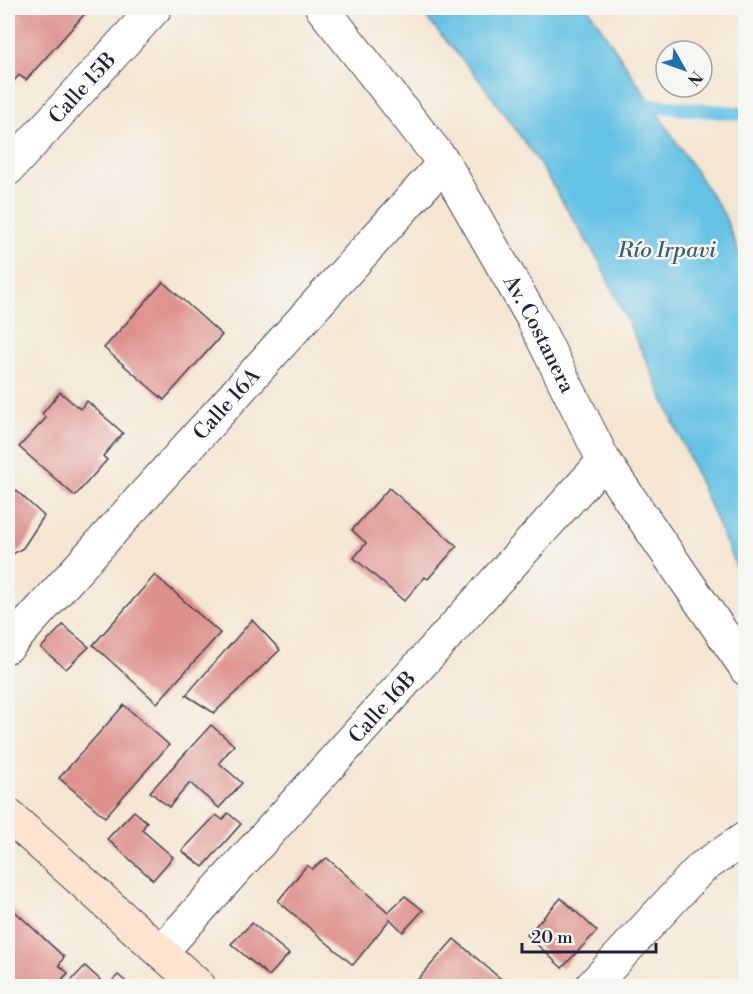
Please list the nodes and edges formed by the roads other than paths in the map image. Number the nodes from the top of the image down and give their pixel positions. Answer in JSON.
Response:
{"nodes":[{"id":1,"x":155,"y":8,"type":"edge"},
{"id":2,"x":322,"y":8,"type":"edge"},
{"id":3,"x":444,"y":163,"type":"junction"},
{"id":4,"x":8,"y":169,"type":"edge"},
{"id":5,"x":604,"y":461,"type":"junction"},
{"id":6,"x":8,"y":646,"type":"edge"},
{"id":7,"x":746,"y":669,"type":"edge"},
{"id":8,"x":12,"y":829,"type":"edge"},
{"id":9,"x":746,"y":838,"type":"edge"},
{"id":10,"x":161,"y":952,"type":"junction"},
{"id":11,"x":199,"y":987,"type":"edge"},
{"id":12,"x":592,"y":987,"type":"edge"}],
"edges":[{"from":1,"to":4,"type":"street","name":"Calle 15B"},
{"from":2,"to":3,"type":"street","name":"Av. Costanera"},
{"from":3,"to":5,"type":"street","name":"Av. Costanera"},
{"from":3,"to":6,"type":"street","name":"Calle 16A"},
{"from":5,"to":7,"type":"street","name":"Av. Costanera"},
{"from":5,"to":10,"type":"street","name":"Calle 16B"},
{"from":8,"to":10,"type":"main road"},
{"from":9,"to":12,"type":"street"},
{"from":10,"to":11,"type":"main road"}]}
